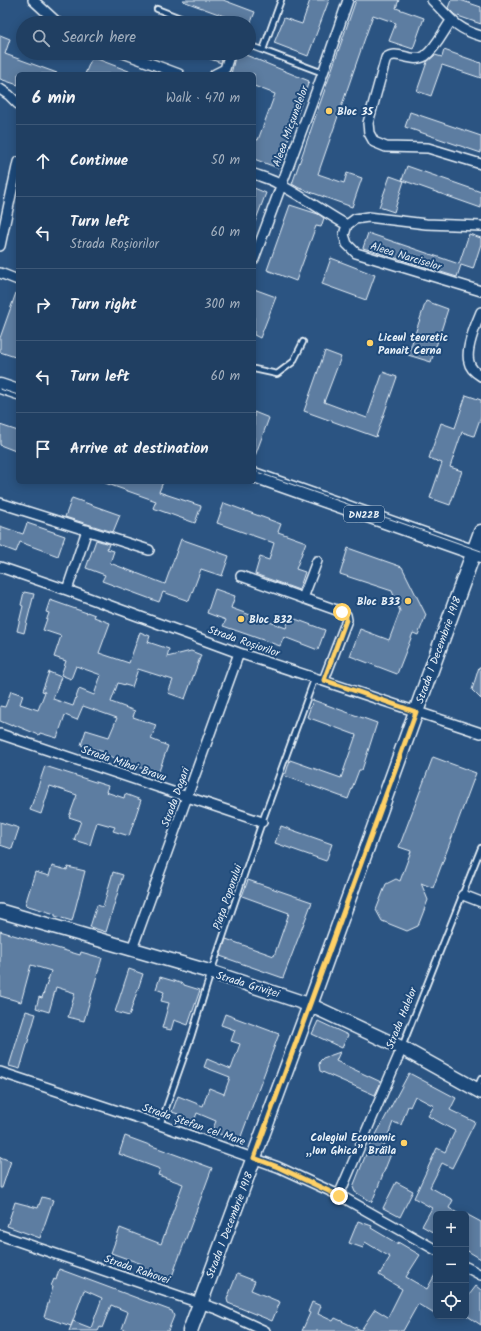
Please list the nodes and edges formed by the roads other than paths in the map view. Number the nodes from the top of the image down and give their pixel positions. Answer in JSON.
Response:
{"nodes":[{"id":1,"x":33,"y":0,"type":"edge"},
{"id":2,"x":281,"y":0,"type":"edge"},
{"id":3,"x":348,"y":0,"type":"edge"},
{"id":4,"x":432,"y":0,"type":"edge"},
{"id":5,"x":157,"y":9,"type":"dead end"},
{"id":6,"x":50,"y":16,"type":"edge"},
{"id":7,"x":175,"y":16,"type":"edge"},
{"id":8,"x":451,"y":21,"type":"junction"},
{"id":9,"x":481,"y":36,"type":"edge"},
{"id":10,"x":256,"y":48,"type":"edge"},
{"id":11,"x":263,"y":50,"type":"junction"},
{"id":12,"x":142,"y":60,"type":"edge"},
{"id":13,"x":228,"y":60,"type":"edge"},
{"id":14,"x":174,"y":72,"type":"edge"},
{"id":15,"x":219,"y":72,"type":"edge"},
{"id":16,"x":323,"y":73,"type":"junction"},
{"id":17,"x":0,"y":89,"type":"edge"},
{"id":18,"x":16,"y":102,"type":"edge"},
{"id":19,"x":481,"y":164,"type":"edge"},
{"id":20,"x":16,"y":171,"type":"edge"},
{"id":21,"x":256,"y":175,"type":"edge"},
{"id":22,"x":281,"y":185,"type":"junction"},
{"id":23,"x":348,"y":225,"type":"junction"},
{"id":24,"x":481,"y":226,"type":"edge"},
{"id":25,"x":0,"y":246,"type":"edge"},
{"id":26,"x":256,"y":254,"type":"edge"},
{"id":27,"x":0,"y":273,"type":"edge"},
{"id":28,"x":16,"y":279,"type":"edge"},
{"id":29,"x":481,"y":292,"type":"edge"},
{"id":30,"x":481,"y":312,"type":"edge"},
{"id":31,"x":303,"y":342,"type":"dead end"},
{"id":32,"x":256,"y":369,"type":"edge"},
{"id":33,"x":481,"y":376,"type":"edge"},
{"id":34,"x":0,"y":386,"type":"edge"},
{"id":35,"x":16,"y":391,"type":"edge"},
{"id":36,"x":256,"y":476,"type":"edge"},
{"id":37,"x":0,"y":503,"type":"edge"},
{"id":38,"x":87,"y":530,"type":"junction"},
{"id":39,"x":481,"y":532,"type":"edge"},
{"id":40,"x":149,"y":550,"type":"dead end"},
{"id":41,"x":477,"y":554,"type":"edge"},
{"id":42,"x":317,"y":561,"type":"dead end"},
{"id":43,"x":0,"y":567,"type":"edge"},
{"id":44,"x":241,"y":576,"type":"dead end"},
{"id":45,"x":66,"y":590,"type":"junction"},
{"id":46,"x":303,"y":598,"type":"junction"},
{"id":47,"x":240,"y":652,"type":"junction"},
{"id":48,"x":315,"y":677,"type":"junction"},
{"id":49,"x":324,"y":680,"type":"junction"},
{"id":50,"x":416,"y":712,"type":"junction"},
{"id":51,"x":481,"y":733,"type":"edge"},
{"id":52,"x":0,"y":734,"type":"edge"},
{"id":53,"x":187,"y":797,"type":"junction"},
{"id":54,"x":262,"y":822,"type":"junction"},
{"id":55,"x":481,"y":848,"type":"edge"},
{"id":56,"x":463,"y":895,"type":"junction"},
{"id":57,"x":481,"y":902,"type":"edge"},
{"id":58,"x":0,"y":911,"type":"edge"},
{"id":59,"x":132,"y":949,"type":"junction"},
{"id":60,"x":211,"y":972,"type":"junction"},
{"id":61,"x":310,"y":1004,"type":"junction"},
{"id":62,"x":402,"y":1048,"type":"junction"},
{"id":63,"x":0,"y":1072,"type":"edge"},
{"id":64,"x":480,"y":1087,"type":"edge"},
{"id":65,"x":160,"y":1125,"type":"junction"},
{"id":66,"x":254,"y":1158,"type":"junction"},
{"id":67,"x":339,"y":1196,"type":"junction"},
{"id":68,"x":0,"y":1235,"type":"edge"},
{"id":69,"x":433,"y":1248,"type":"edge"},
{"id":70,"x":469,"y":1269,"type":"edge"},
{"id":71,"x":481,"y":1276,"type":"edge"},
{"id":72,"x":200,"y":1303,"type":"junction"},
{"id":73,"x":190,"y":1331,"type":"edge"},
{"id":74,"x":265,"y":1331,"type":"edge"}],
"edges":[{"from":1,"to":6,"type":"street"},
{"from":2,"to":11,"type":"lane"},
{"from":3,"to":16,"type":"street","name":"Aleea Micșunelelor"},
{"from":4,"to":8,"type":"street"},
{"from":5,"to":7,"type":"lane"},
{"from":8,"to":9,"type":"street"},
{"from":8,"to":19,"type":"street"},
{"from":10,"to":11,"type":"lane"},
{"from":11,"to":16,"type":"lane"},
{"from":12,"to":14,"type":"street"},
{"from":13,"to":15,"type":"street"},
{"from":16,"to":22,"type":"street","name":"Aleea Micșunelelor"},
{"from":17,"to":18,"type":"street"},
{"from":20,"to":25,"type":"street"},
{"from":21,"to":22,"type":"street"},
{"from":22,"to":23,"type":"street"},
{"from":22,"to":26,"type":"street","name":"Aleea Micșunelelor"},
{"from":23,"to":24,"type":"street"},
{"from":23,"to":29,"type":"street","name":"Aleea Narciselor"},
{"from":27,"to":28,"type":"street"},
{"from":30,"to":33,"type":"street"},
{"from":31,"to":32,"type":"lane"},
{"from":34,"to":35,"type":"main road"},
{"from":36,"to":41,"type":"main road","number":"DN22B"},
{"from":37,"to":38,"type":"street"},
{"from":38,"to":40,"type":"street"},
{"from":38,"to":45,"type":"street"},
{"from":39,"to":41,"type":"main road","name":"Strada 1 Decembrie 1918"},
{"from":41,"to":50,"type":"main road","name":"Strada 1 Decembrie 1918"},
{"from":42,"to":46,"type":"street"},
{"from":43,"to":45,"type":"street","name":"Strada Roșiorilor"},
{"from":44,"to":46,"type":"street"},
{"from":45,"to":47,"type":"street","name":"Strada Roșiorilor"},
{"from":46,"to":49,"type":"street"},
{"from":47,"to":48,"type":"street","name":"Strada Roșiorilor"},
{"from":47,"to":53,"type":"street","name":"Strada Dogari"},
{"from":48,"to":49,"type":"street","name":"Strada Roșiorilor"},
{"from":48,"to":54,"type":"lane","name":"Piața Poporului"},
{"from":49,"to":50,"type":"street","name":"Strada Roșiorilor"},
{"from":50,"to":51,"type":"street","name":"Strada Roșiorilor"},
{"from":50,"to":61,"type":"main road","name":"Strada 1 Decembrie 1918"},
{"from":52,"to":53,"type":"street","name":"Strada Mihai Bravu"},
{"from":53,"to":54,"type":"street","name":"Strada Mihai Bravu"},
{"from":53,"to":59,"type":"street","name":"Strada Dogari"},
{"from":54,"to":60,"type":"lane","name":"Piața Poporului"},
{"from":55,"to":56,"type":"lane","name":"Strada Halelor"},
{"from":56,"to":57,"type":"street"},
{"from":56,"to":62,"type":"lane","name":"Strada Halelor"},
{"from":58,"to":59,"type":"main road","name":"Strada Griviței"},
{"from":59,"to":60,"type":"main road","name":"Strada Griviței"},
{"from":60,"to":61,"type":"main road","name":"Strada Griviței"},
{"from":60,"to":65,"type":"lane","name":"Piața Poporului"},
{"from":61,"to":62,"type":"main road","name":"Strada Griviței"},
{"from":61,"to":66,"type":"main road","name":"Strada 1 Decembrie 1918"},
{"from":62,"to":64,"type":"main road","name":"Strada Griviței"},
{"from":62,"to":67,"type":"street","name":"Strada Halelor"},
{"from":63,"to":65,"type":"street","name":"Strada Ștefan cel Mare"},
{"from":65,"to":66,"type":"street","name":"Strada Ștefan cel Mare"},
{"from":66,"to":67,"type":"street","name":"Strada Ștefan cel Mare"},
{"from":66,"to":72,"type":"main road","name":"Strada 1 Decembrie 1918"},
{"from":67,"to":69,"type":"street","name":"Strada Ștefan cel Mare"},
{"from":68,"to":72,"type":"street","name":"Strada Rahovei"},
{"from":70,"to":71,"type":"street"},
{"from":72,"to":73,"type":"main road","name":"Strada 1 Decembrie 1918"},
{"from":72,"to":74,"type":"street","name":"Strada Rahovei"}]}
